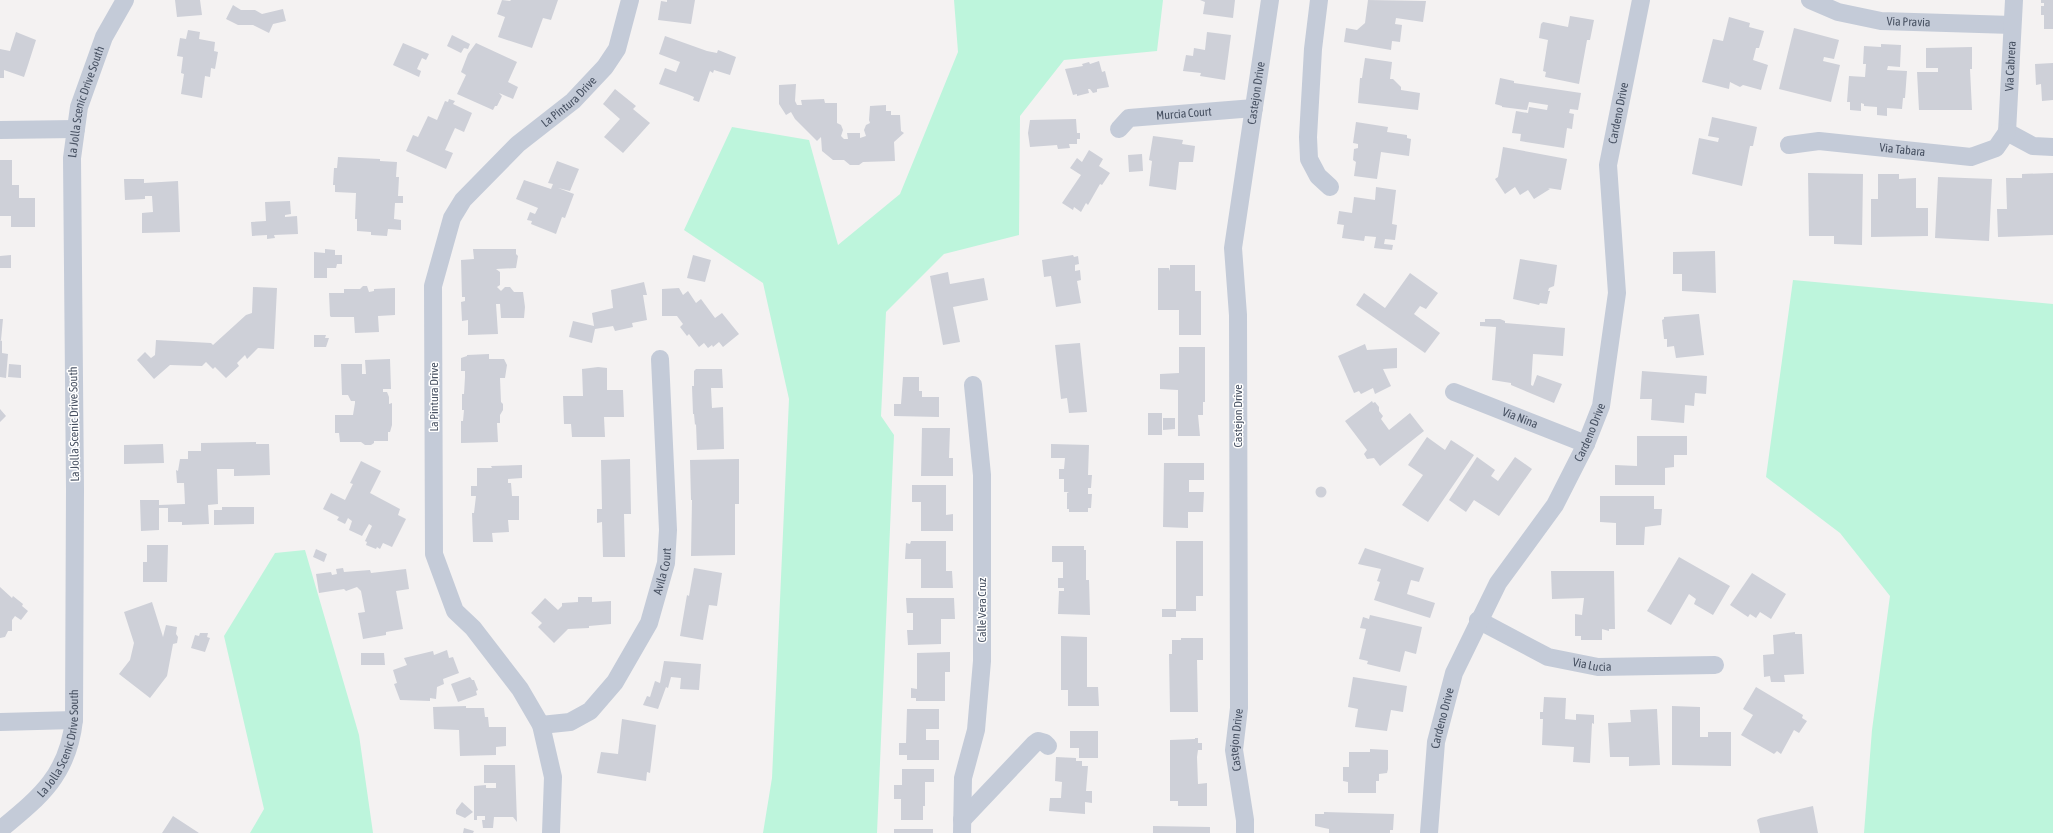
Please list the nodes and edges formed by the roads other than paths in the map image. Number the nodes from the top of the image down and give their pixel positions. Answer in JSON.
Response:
{"nodes":[{"id":1,"x":125,"y":0,"type":"edge"},
{"id":2,"x":630,"y":0,"type":"edge"},
{"id":3,"x":1270,"y":0,"type":"edge"},
{"id":4,"x":1319,"y":0,"type":"edge"},
{"id":5,"x":1640,"y":0,"type":"edge"},
{"id":6,"x":1810,"y":0,"type":"edge"},
{"id":7,"x":2014,"y":0,"type":"edge"},
{"id":8,"x":2012,"y":25,"type":"junction"},
{"id":9,"x":1254,"y":108,"type":"junction"},
{"id":10,"x":76,"y":129,"type":"junction"},
{"id":11,"x":1119,"y":129,"type":"dead end"},
{"id":12,"x":0,"y":130,"type":"edge"},
{"id":13,"x":2007,"y":132,"type":"junction"},
{"id":14,"x":1789,"y":145,"type":"dead end"},
{"id":15,"x":2053,"y":147,"type":"edge"},
{"id":16,"x":1330,"y":187,"type":"dead end"},
{"id":17,"x":660,"y":360,"type":"dead end"},
{"id":18,"x":973,"y":384,"type":"dead end"},
{"id":19,"x":1454,"y":392,"type":"dead end"},
{"id":20,"x":1586,"y":444,"type":"junction"},
{"id":21,"x":1478,"y":620,"type":"junction"},
{"id":22,"x":1715,"y":665,"type":"dead end"},
{"id":23,"x":74,"y":720,"type":"junction"},
{"id":24,"x":0,"y":722,"type":"edge"},
{"id":25,"x":541,"y":725,"type":"junction"},
{"id":26,"x":1048,"y":746,"type":"dead end"},
{"id":27,"x":962,"y":826,"type":"edge"},
{"id":28,"x":0,"y":830,"type":"edge"},
{"id":29,"x":551,"y":833,"type":"edge"},
{"id":30,"x":1245,"y":833,"type":"edge"},
{"id":31,"x":1429,"y":833,"type":"edge"}],
"edges":[{"from":1,"to":10,"type":"street","name":"La Jolla Scenic Drive South"},
{"from":2,"to":25,"type":"street","name":"La Pintura Drive"},
{"from":3,"to":9,"type":"street","name":"Castejon Drive"},
{"from":4,"to":16,"type":"street"},
{"from":5,"to":20,"type":"street","name":"Cardeno Drive"},
{"from":6,"to":8,"type":"street","name":"Via Pravia"},
{"from":7,"to":8,"type":"street","name":"Via Cabrera"},
{"from":8,"to":13,"type":"street","name":"Via Cabrera"},
{"from":9,"to":11,"type":"street","name":"Murcia Court"},
{"from":9,"to":30,"type":"street","name":"Castejon Drive"},
{"from":10,"to":12,"type":"street"},
{"from":10,"to":23,"type":"street","name":"La Jolla Scenic Drive South"},
{"from":13,"to":14,"type":"street","name":"Via Tabara"},
{"from":13,"to":15,"type":"street"},
{"from":17,"to":25,"type":"street","name":"Avila Court"},
{"from":18,"to":27,"type":"street","name":"Calle Vera Cruz"},
{"from":19,"to":20,"type":"street","name":"Via Nina"},
{"from":20,"to":21,"type":"street","name":"Cardeno Drive"},
{"from":21,"to":22,"type":"street","name":"Via Lucia"},
{"from":21,"to":31,"type":"street","name":"Cardeno Drive"},
{"from":23,"to":24,"type":"street"},
{"from":23,"to":28,"type":"street","name":"La Jolla Scenic Drive South"},
{"from":25,"to":29,"type":"street","name":"La Pintura Drive"},
{"from":26,"to":27,"type":"street"}]}
